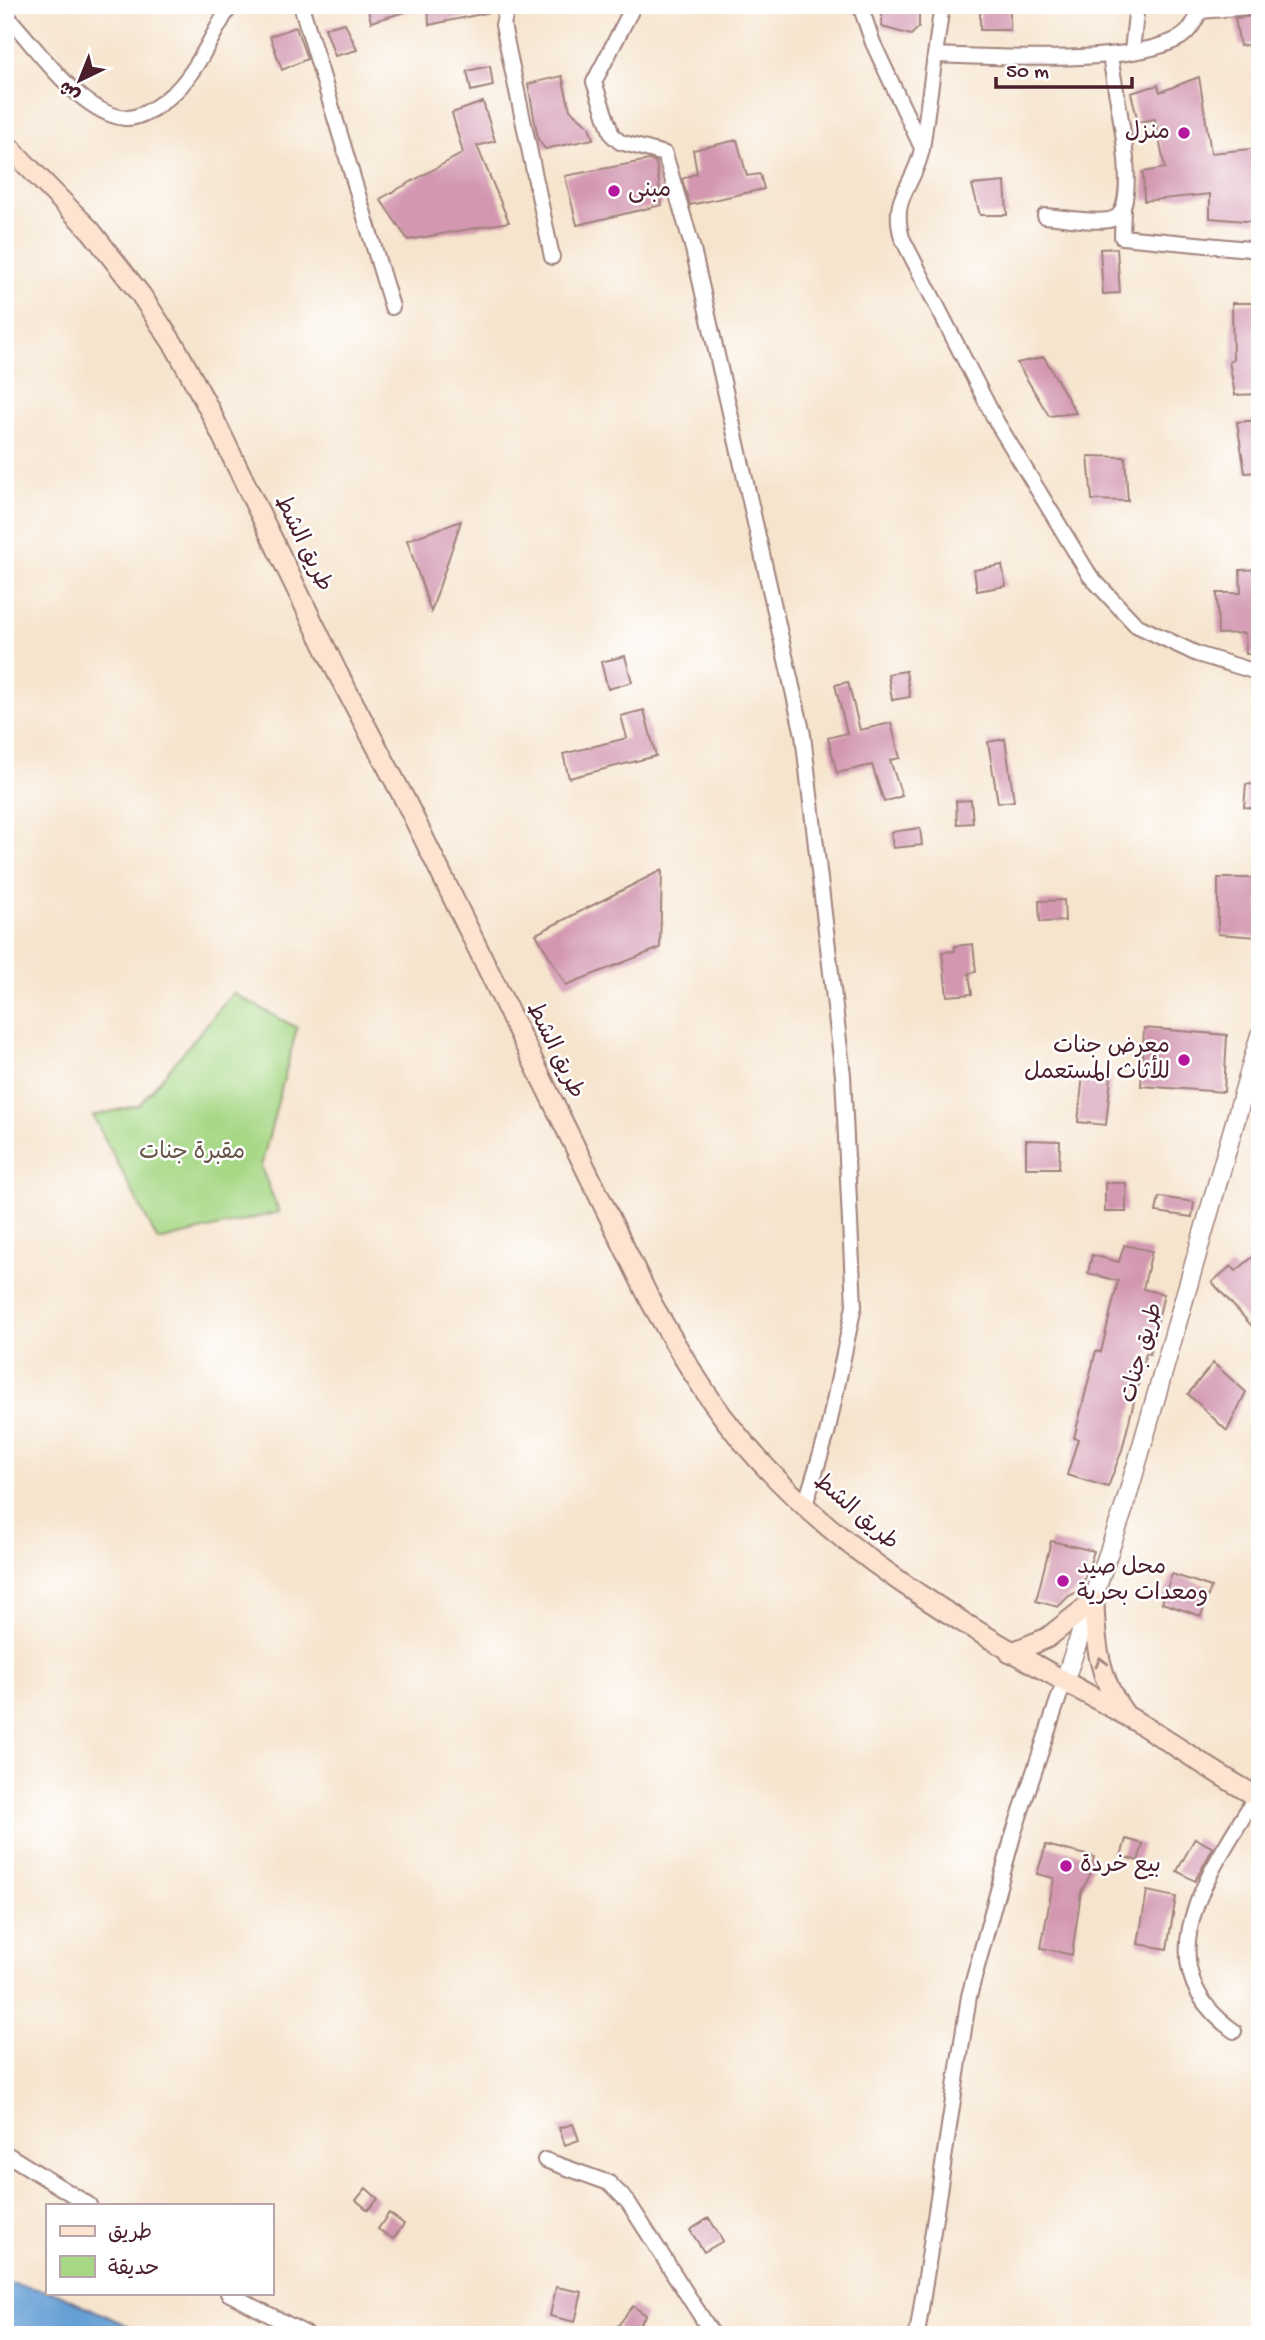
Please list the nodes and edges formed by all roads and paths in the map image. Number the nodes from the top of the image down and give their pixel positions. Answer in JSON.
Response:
{"nodes":[{"id":1,"x":231,"y":5,"type":"edge"},
{"id":2,"x":301,"y":5,"type":"edge"},
{"id":3,"x":517,"y":5,"type":"edge"},
{"id":4,"x":634,"y":5,"type":"edge"},
{"id":5,"x":860,"y":5,"type":"edge"},
{"id":6,"x":942,"y":5,"type":"edge"},
{"id":7,"x":1137,"y":5,"type":"edge"},
{"id":8,"x":1260,"y":6,"type":"edge"},
{"id":9,"x":5,"y":14,"type":"edge"},
{"id":10,"x":1132,"y":51,"type":"junction"},
{"id":11,"x":935,"y":55,"type":"junction"},
{"id":12,"x":1110,"y":55,"type":"junction"},
{"id":13,"x":5,"y":143,"type":"edge"},
{"id":14,"x":922,"y":149,"type":"junction"},
{"id":15,"x":1124,"y":209,"type":"junction"},
{"id":16,"x":1045,"y":215,"type":"dead end"},
{"id":17,"x":1260,"y":250,"type":"edge"},
{"id":18,"x":552,"y":257,"type":"dead end"},
{"id":19,"x":392,"y":307,"type":"dead end"},
{"id":20,"x":1260,"y":673,"type":"edge"},
{"id":21,"x":1260,"y":1035,"type":"edge"},
{"id":22,"x":805,"y":1504,"type":"junction"},
{"id":23,"x":1094,"y":1601,"type":"junction"},
{"id":24,"x":1010,"y":1653,"type":"junction"},
{"id":25,"x":1064,"y":1682,"type":"junction"},
{"id":26,"x":1127,"y":1717,"type":"junction"},
{"id":27,"x":1258,"y":1797,"type":"edge"},
{"id":28,"x":1234,"y":2031,"type":"dead end"},
{"id":29,"x":5,"y":2153,"type":"edge"},
{"id":30,"x":545,"y":2160,"type":"dead end"},
{"id":31,"x":87,"y":2204,"type":"edge"},
{"id":32,"x":230,"y":2294,"type":"edge"},
{"id":33,"x":308,"y":2335,"type":"edge"},
{"id":34,"x":713,"y":2335,"type":"edge"},
{"id":35,"x":917,"y":2335,"type":"edge"}],
"edges":[{"from":1,"to":9,"type":"street"},
{"from":2,"to":19,"type":"street"},
{"from":3,"to":18,"type":"street"},
{"from":4,"to":22,"type":"street"},
{"from":5,"to":14,"type":"street"},
{"from":6,"to":11,"type":"street"},
{"from":7,"to":10,"type":"street"},
{"from":8,"to":10,"type":"street"},
{"from":10,"to":12,"type":"street"},
{"from":11,"to":12,"type":"street"},
{"from":11,"to":14,"type":"street"},
{"from":12,"to":15,"type":"street"},
{"from":13,"to":22,"type":"main road","name":"طريق الشط"},
{"from":14,"to":20,"type":"street"},
{"from":15,"to":16,"type":"street"},
{"from":15,"to":17,"type":"street"},
{"from":21,"to":23,"type":"street","name":"طريق جنات"},
{"from":22,"to":24,"type":"main road","name":"طريق الشط"},
{"from":23,"to":24,"type":"main road"},
{"from":23,"to":25,"type":"street","name":"طريق جنات"},
{"from":26,"to":23,"type":"main road","one_way":true},
{"from":24,"to":25,"type":"main road","name":"طريق الشط"},
{"from":25,"to":26,"type":"main road","name":"طريق الشط"},
{"from":25,"to":35,"type":"street"},
{"from":26,"to":27,"type":"main road","name":"طريق الشط"},
{"from":27,"to":28,"type":"street"},
{"from":29,"to":31,"type":"street"},
{"from":30,"to":34,"type":"street"},
{"from":32,"to":33,"type":"street"}]}
